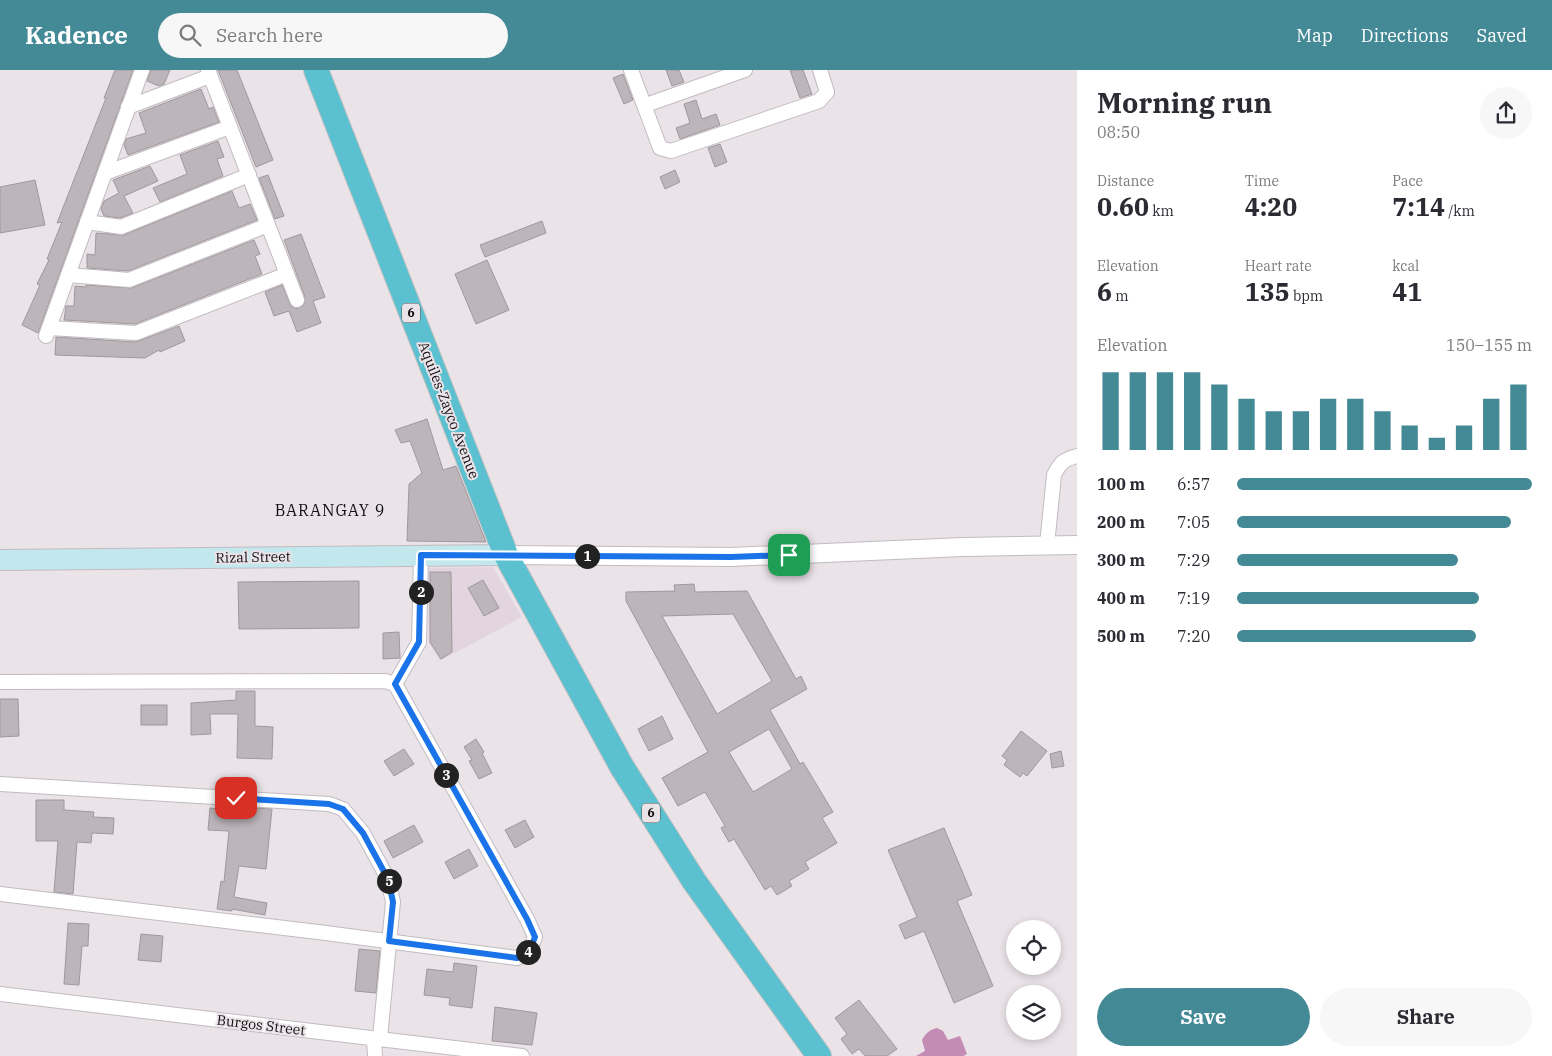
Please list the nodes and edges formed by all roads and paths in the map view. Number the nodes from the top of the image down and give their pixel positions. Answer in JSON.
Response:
{"nodes":[{"id":1,"x":142,"y":70,"type":"edge"},
{"id":2,"x":316,"y":70,"type":"edge"},
{"id":3,"x":631,"y":70,"type":"edge"},
{"id":4,"x":745,"y":70,"type":"edge"},
{"id":5,"x":820,"y":70,"type":"edge"},
{"id":6,"x":209,"y":73,"type":"edge"},
{"id":7,"x":646,"y":106,"type":"junction"},
{"id":8,"x":128,"y":107,"type":"junction"},
{"id":9,"x":230,"y":127,"type":"junction"},
{"id":10,"x":104,"y":173,"type":"junction"},
{"id":11,"x":249,"y":175,"type":"junction"},
{"id":12,"x":87,"y":222,"type":"junction"},
{"id":13,"x":268,"y":225,"type":"junction"},
{"id":14,"x":287,"y":274,"type":"junction"},
{"id":15,"x":68,"y":275,"type":"junction"},
{"id":16,"x":297,"y":300,"type":"dead end"},
{"id":17,"x":1077,"y":456,"type":"edge"},
{"id":18,"x":1047,"y":545,"type":"junction"},
{"id":19,"x":1077,"y":545,"type":"edge"},
{"id":20,"x":421,"y":555,"type":"junction"},
{"id":21,"x":506,"y":555,"type":"junction"},
{"id":22,"x":0,"y":560,"type":"edge"},
{"id":23,"x":0,"y":682,"type":"edge"},
{"id":24,"x":395,"y":684,"type":"junction"},
{"id":25,"x":0,"y":784,"type":"edge"},
{"id":26,"x":0,"y":894,"type":"edge"},
{"id":27,"x":389,"y":941,"type":"junction"},
{"id":28,"x":0,"y":994,"type":"edge"},
{"id":29,"x":377,"y":1039,"type":"junction"},
{"id":30,"x":375,"y":1056,"type":"edge"},
{"id":31,"x":522,"y":1056,"type":"edge"},
{"id":32,"x":819,"y":1056,"type":"edge"}],
"edges":[{"from":1,"to":8,"type":"street"},
{"from":2,"to":21,"type":"highway","name":"Aquiles-Zayco Avenue","number":"6"},
{"from":3,"to":7,"type":"street"},
{"from":4,"to":7,"type":"street"},
{"from":5,"to":7,"type":"street"},
{"from":6,"to":8,"type":"street"},
{"from":6,"to":9,"type":"street"},
{"from":8,"to":10,"type":"street"},
{"from":9,"to":10,"type":"street"},
{"from":9,"to":11,"type":"street"},
{"from":10,"to":12,"type":"street"},
{"from":11,"to":12,"type":"street"},
{"from":11,"to":13,"type":"street"},
{"from":12,"to":15,"type":"street"},
{"from":13,"to":14,"type":"street"},
{"from":13,"to":15,"type":"street"},
{"from":14,"to":15,"type":"street"},
{"from":14,"to":16,"type":"street"},
{"from":17,"to":18,"type":"street"},
{"from":18,"to":19,"type":"street"},
{"from":18,"to":21,"type":"street"},
{"from":20,"to":21,"type":"main road","name":"Rizal Street"},
{"from":20,"to":22,"type":"main road","name":"Rizal Street"},
{"from":20,"to":24,"type":"street"},
{"from":21,"to":32,"type":"highway","number":"6"},
{"from":23,"to":24,"type":"street"},
{"from":24,"to":27,"type":"street"},
{"from":25,"to":27,"type":"street"},
{"from":26,"to":27,"type":"street"},
{"from":27,"to":29,"type":"street"},
{"from":28,"to":29,"type":"street","name":"Burgos Street"},
{"from":29,"to":30,"type":"street"},
{"from":29,"to":31,"type":"street","name":"Burgos Street"}]}
